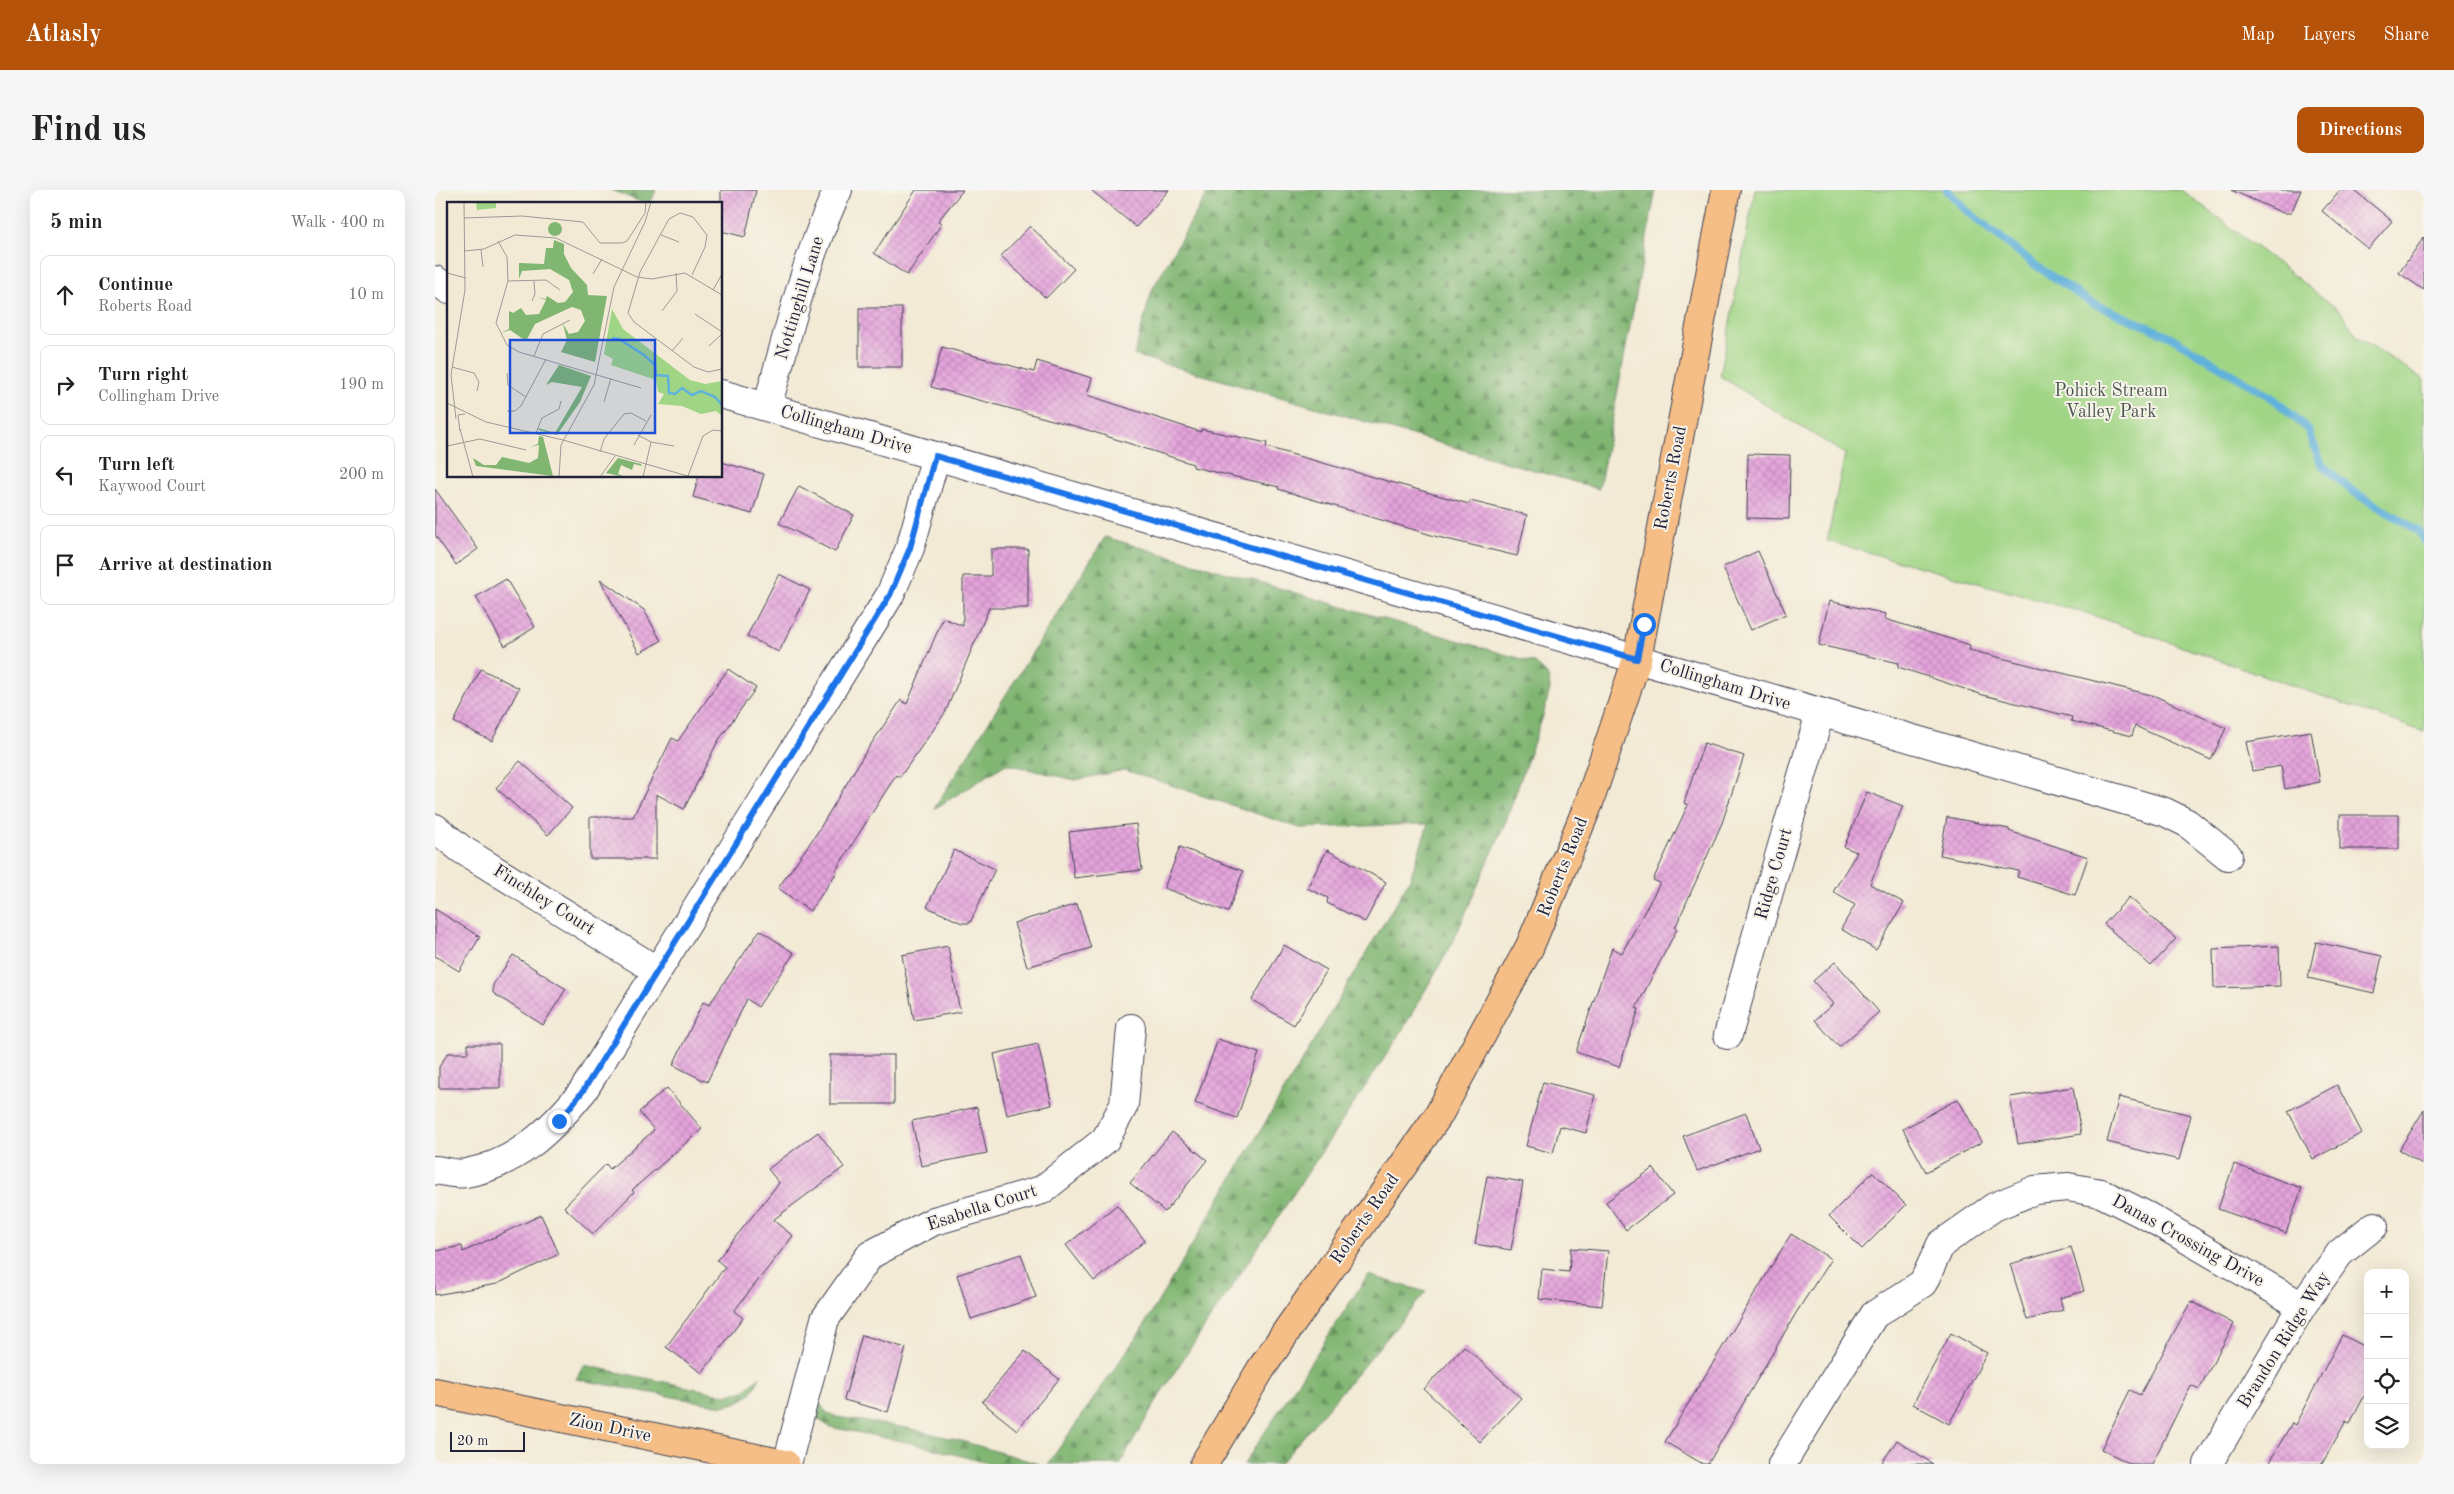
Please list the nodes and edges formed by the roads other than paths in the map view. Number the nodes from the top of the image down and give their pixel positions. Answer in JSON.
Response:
{"nodes":[{"id":1,"x":839,"y":190,"type":"edge"},
{"id":2,"x":1726,"y":190,"type":"edge"},
{"id":3,"x":435,"y":280,"type":"edge"},
{"id":4,"x":447,"y":289,"type":"edge"},
{"id":5,"x":723,"y":395,"type":"edge"},
{"id":6,"x":767,"y":407,"type":"junction"},
{"id":7,"x":935,"y":456,"type":"junction"},
{"id":8,"x":1637,"y":659,"type":"junction"},
{"id":9,"x":1820,"y":713,"type":"junction"},
{"id":10,"x":435,"y":828,"type":"edge"},
{"id":11,"x":2228,"y":856,"type":"dead end"},
{"id":12,"x":656,"y":970,"type":"junction"},
{"id":13,"x":1131,"y":1028,"type":"dead end"},
{"id":14,"x":1729,"y":1035,"type":"dead end"},
{"id":15,"x":435,"y":1170,"type":"edge"},
{"id":16,"x":2374,"y":1226,"type":"dead end"},
{"id":17,"x":2302,"y":1306,"type":"junction"},
{"id":18,"x":435,"y":1392,"type":"edge"},
{"id":19,"x":786,"y":1464,"type":"edge"},
{"id":20,"x":1204,"y":1464,"type":"edge"},
{"id":21,"x":1782,"y":1464,"type":"edge"},
{"id":22,"x":2208,"y":1464,"type":"edge"}],
"edges":[{"from":1,"to":6,"type":"street","name":"Nottinghill Lane"},
{"from":2,"to":8,"type":"main road","name":"Roberts Road"},
{"from":3,"to":4,"type":"street"},
{"from":5,"to":6,"type":"street","name":"Collingham Drive"},
{"from":6,"to":7,"type":"street","name":"Collingham Drive"},
{"from":7,"to":8,"type":"street","name":"Collingham Drive"},
{"from":7,"to":12,"type":"street"},
{"from":8,"to":9,"type":"street","name":"Collingham Drive"},
{"from":8,"to":20,"type":"main road","name":"Roberts Road"},
{"from":9,"to":11,"type":"street","name":"Collingham Drive"},
{"from":9,"to":14,"type":"street","name":"Ridge Court"},
{"from":10,"to":12,"type":"street","name":"Finchley Court"},
{"from":12,"to":15,"type":"street"},
{"from":13,"to":19,"type":"street","name":"Esabella Court"},
{"from":16,"to":17,"type":"street","name":"Brandon Ridge Way"},
{"from":17,"to":21,"type":"street","name":"Danas Crossing Drive"},
{"from":17,"to":22,"type":"street","name":"Brandon Ridge Way"},
{"from":18,"to":19,"type":"main road","name":"Zion Drive"}]}
